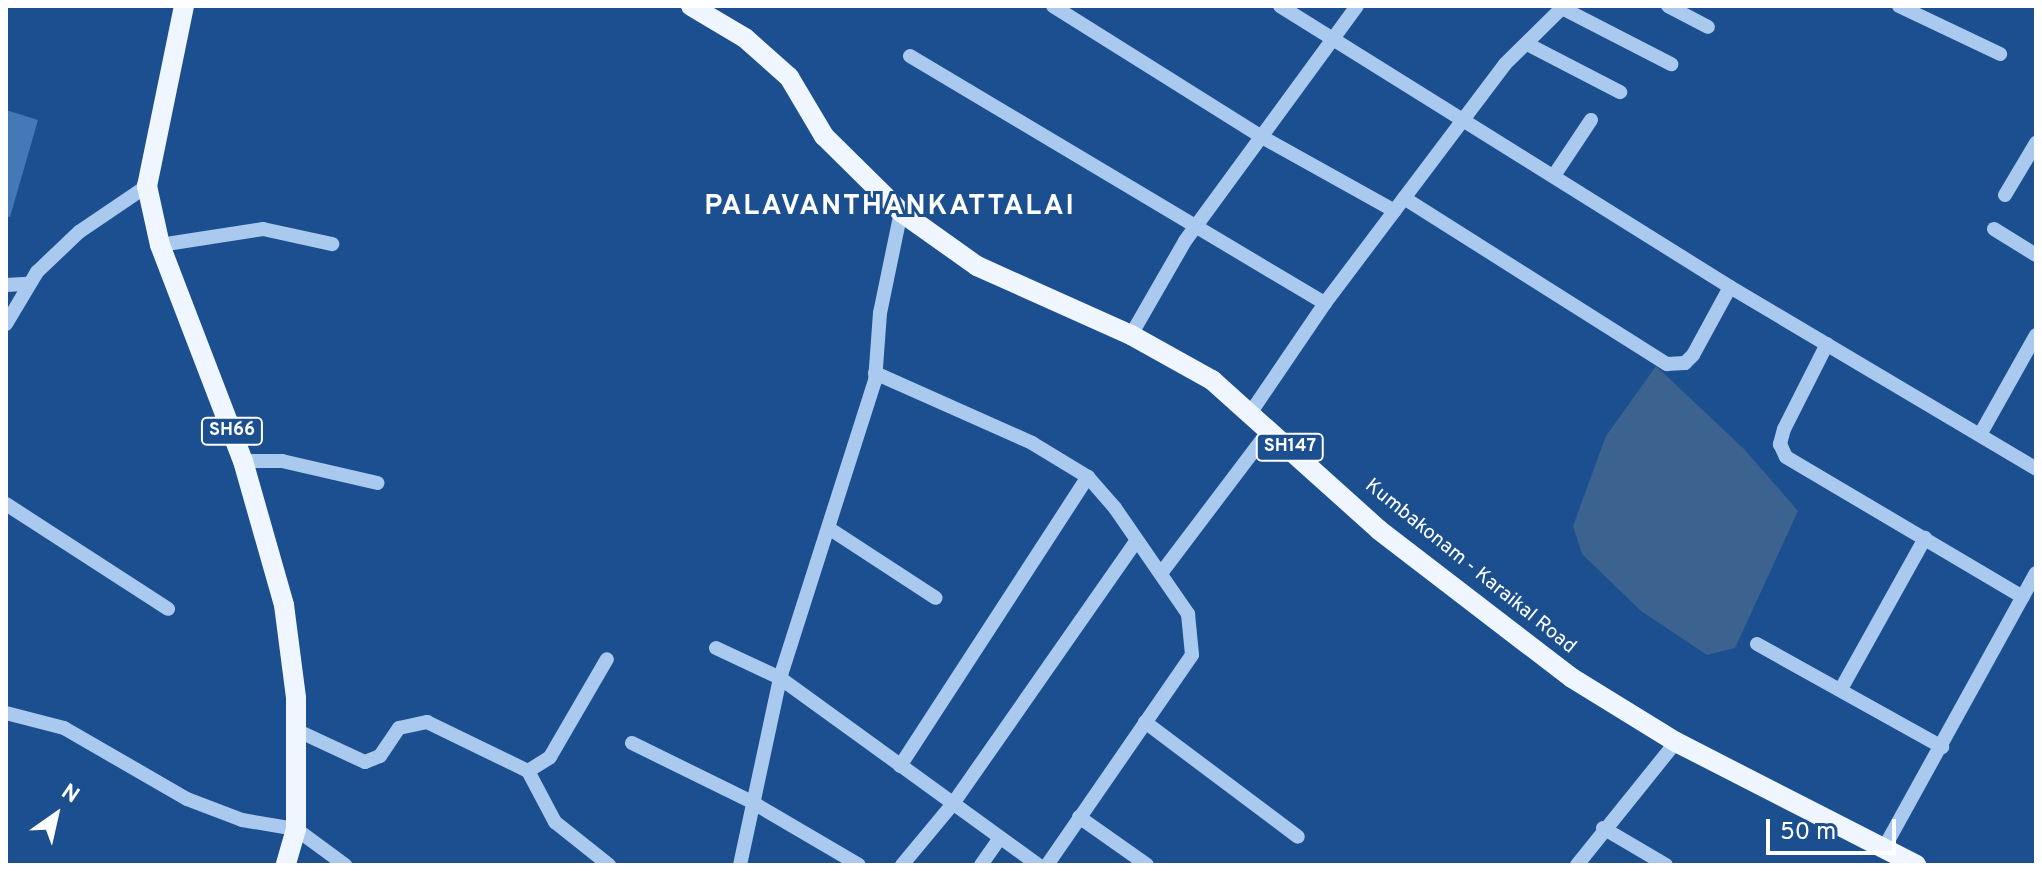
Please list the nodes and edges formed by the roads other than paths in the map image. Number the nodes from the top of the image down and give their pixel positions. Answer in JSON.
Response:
{"nodes":[{"id":1,"x":184,"y":6,"type":"edge"},
{"id":2,"x":691,"y":6,"type":"edge"},
{"id":3,"x":1053,"y":6,"type":"edge"},
{"id":4,"x":1280,"y":6,"type":"edge"},
{"id":5,"x":1357,"y":6,"type":"edge"},
{"id":6,"x":1668,"y":6,"type":"edge"},
{"id":7,"x":1899,"y":6,"type":"edge"},
{"id":8,"x":1563,"y":7,"type":"edge"},
{"id":9,"x":1708,"y":27,"type":"dead end"},
{"id":10,"x":1334,"y":39,"type":"junction"},
{"id":11,"x":1527,"y":44,"type":"junction"},
{"id":12,"x":2000,"y":54,"type":"dead end"},
{"id":13,"x":910,"y":56,"type":"dead end"},
{"id":14,"x":1671,"y":64,"type":"dead end"},
{"id":15,"x":1620,"y":92,"type":"dead end"},
{"id":16,"x":1464,"y":118,"type":"junction"},
{"id":17,"x":1591,"y":120,"type":"dead end"},
{"id":18,"x":1260,"y":136,"type":"junction"},
{"id":19,"x":2036,"y":143,"type":"edge"},
{"id":20,"x":1555,"y":174,"type":"junction"},
{"id":21,"x":147,"y":186,"type":"junction"},
{"id":22,"x":2005,"y":195,"type":"dead end"},
{"id":23,"x":1404,"y":198,"type":"junction"},
{"id":24,"x":1395,"y":211,"type":"junction"},
{"id":25,"x":901,"y":212,"type":"junction"},
{"id":26,"x":1198,"y":223,"type":"junction"},
{"id":27,"x":1994,"y":229,"type":"dead end"},
{"id":28,"x":332,"y":244,"type":"dead end"},
{"id":29,"x":160,"y":245,"type":"junction"},
{"id":30,"x":2036,"y":255,"type":"edge"},
{"id":31,"x":28,"y":284,"type":"junction"},
{"id":32,"x":6,"y":285,"type":"edge"},
{"id":33,"x":1730,"y":287,"type":"junction"},
{"id":34,"x":1325,"y":303,"type":"junction"},
{"id":35,"x":6,"y":324,"type":"edge"},
{"id":36,"x":1131,"y":335,"type":"junction"},
{"id":37,"x":2036,"y":335,"type":"edge"},
{"id":38,"x":1827,"y":344,"type":"junction"},
{"id":39,"x":875,"y":373,"type":"junction"},
{"id":40,"x":1251,"y":412,"type":"junction"},
{"id":41,"x":1270,"y":429,"type":"junction"},
{"id":42,"x":1981,"y":433,"type":"junction"},
{"id":43,"x":243,"y":461,"type":"junction"},
{"id":44,"x":2036,"y":469,"type":"edge"},
{"id":45,"x":1088,"y":477,"type":"junction"},
{"id":46,"x":377,"y":483,"type":"dead end"},
{"id":47,"x":6,"y":504,"type":"edge"},
{"id":48,"x":830,"y":529,"type":"junction"},
{"id":49,"x":1925,"y":538,"type":"junction"},
{"id":50,"x":1136,"y":541,"type":"junction"},
{"id":51,"x":1162,"y":572,"type":"junction"},
{"id":52,"x":2036,"y":573,"type":"edge"},
{"id":53,"x":2023,"y":597,"type":"junction"},
{"id":54,"x":936,"y":598,"type":"dead end"},
{"id":55,"x":168,"y":609,"type":"dead end"},
{"id":56,"x":1757,"y":644,"type":"dead end"},
{"id":57,"x":716,"y":648,"type":"dead end"},
{"id":58,"x":607,"y":659,"type":"dead end"},
{"id":59,"x":780,"y":678,"type":"junction"},
{"id":60,"x":1841,"y":689,"type":"junction"},
{"id":61,"x":6,"y":713,"type":"edge"},
{"id":62,"x":1145,"y":722,"type":"junction"},
{"id":63,"x":296,"y":730,"type":"junction"},
{"id":64,"x":1676,"y":742,"type":"junction"},
{"id":65,"x":632,"y":743,"type":"dead end"},
{"id":66,"x":1942,"y":747,"type":"junction"},
{"id":67,"x":900,"y":766,"type":"junction"},
{"id":68,"x":528,"y":771,"type":"junction"},
{"id":69,"x":750,"y":801,"type":"junction"},
{"id":70,"x":952,"y":805,"type":"junction"},
{"id":71,"x":1079,"y":817,"type":"junction"},
{"id":72,"x":1603,"y":828,"type":"junction"},
{"id":73,"x":296,"y":829,"type":"junction"},
{"id":74,"x":1298,"y":837,"type":"dead end"},
{"id":75,"x":999,"y":839,"type":"junction"},
{"id":76,"x":1884,"y":848,"type":"junction"},
{"id":77,"x":286,"y":865,"type":"edge"},
{"id":78,"x":345,"y":865,"type":"edge"},
{"id":79,"x":609,"y":865,"type":"edge"},
{"id":80,"x":740,"y":865,"type":"edge"},
{"id":81,"x":859,"y":865,"type":"edge"},
{"id":82,"x":902,"y":865,"type":"edge"},
{"id":83,"x":981,"y":865,"type":"edge"},
{"id":84,"x":1038,"y":865,"type":"edge"},
{"id":85,"x":1047,"y":865,"type":"edge"},
{"id":86,"x":1147,"y":865,"type":"edge"},
{"id":87,"x":1577,"y":865,"type":"edge"},
{"id":88,"x":1666,"y":865,"type":"edge"},
{"id":89,"x":1916,"y":865,"type":"edge"}],
"edges":[{"from":1,"to":21,"type":"main road","number":"SH66"},
{"from":2,"to":25,"type":"main road","name":"Kumbakonam - Karaikal Road","number":"SH147"},
{"from":3,"to":18,"type":"street"},
{"from":4,"to":10,"type":"street"},
{"from":5,"to":10,"type":"street"},
{"from":6,"to":9,"type":"street"},
{"from":7,"to":12,"type":"street"},
{"from":8,"to":11,"type":"street"},
{"from":8,"to":14,"type":"street"},
{"from":10,"to":16,"type":"street"},
{"from":10,"to":18,"type":"street"},
{"from":11,"to":15,"type":"street"},
{"from":11,"to":16,"type":"street"},
{"from":13,"to":26,"type":"street"},
{"from":16,"to":20,"type":"street"},
{"from":16,"to":23,"type":"street"},
{"from":17,"to":20,"type":"street"},
{"from":18,"to":24,"type":"street"},
{"from":18,"to":26,"type":"street"},
{"from":19,"to":22,"type":"street"},
{"from":20,"to":33,"type":"street"},
{"from":21,"to":29,"type":"main road","number":"SH66"},
{"from":21,"to":31,"type":"street"},
{"from":23,"to":24,"type":"street"},
{"from":23,"to":33,"type":"street"},
{"from":24,"to":34,"type":"street"},
{"from":25,"to":36,"type":"main road","name":"Kumbakonam - Karaikal Road","number":"SH147"},
{"from":25,"to":39,"type":"street"},
{"from":26,"to":34,"type":"street"},
{"from":26,"to":36,"type":"street"},
{"from":27,"to":30,"type":"street"},
{"from":28,"to":29,"type":"street"},
{"from":29,"to":43,"type":"main road","number":"SH66"},
{"from":31,"to":32,"type":"street"},
{"from":31,"to":35,"type":"street"},
{"from":33,"to":38,"type":"street"},
{"from":34,"to":40,"type":"street"},
{"from":36,"to":40,"type":"main road","name":"Kumbakonam - Karaikal Road","number":"SH147"},
{"from":37,"to":42,"type":"street"},
{"from":38,"to":42,"type":"street"},
{"from":38,"to":49,"type":"street"},
{"from":39,"to":45,"type":"street"},
{"from":39,"to":48,"type":"street"},
{"from":40,"to":41,"type":"main road","name":"Kumbakonam - Karaikal Road","number":"SH147"},
{"from":41,"to":51,"type":"street"},
{"from":41,"to":64,"type":"main road","name":"Kumbakonam - Karaikal Road","number":"SH147"},
{"from":42,"to":44,"type":"street"},
{"from":43,"to":46,"type":"street"},
{"from":43,"to":63,"type":"main road","number":"SH66"},
{"from":45,"to":50,"type":"street"},
{"from":45,"to":67,"type":"street"},
{"from":47,"to":55,"type":"street"},
{"from":48,"to":54,"type":"street"},
{"from":48,"to":59,"type":"street"},
{"from":49,"to":53,"type":"street"},
{"from":49,"to":60,"type":"street"},
{"from":50,"to":51,"type":"street"},
{"from":50,"to":70,"type":"street"},
{"from":51,"to":62,"type":"street"},
{"from":52,"to":53,"type":"street"},
{"from":53,"to":66,"type":"street"},
{"from":56,"to":60,"type":"street"},
{"from":57,"to":59,"type":"street"},
{"from":58,"to":68,"type":"street"},
{"from":59,"to":67,"type":"street"},
{"from":59,"to":69,"type":"street"},
{"from":60,"to":66,"type":"street"},
{"from":61,"to":73,"type":"street"},
{"from":62,"to":71,"type":"street"},
{"from":62,"to":74,"type":"street"},
{"from":63,"to":68,"type":"street"},
{"from":63,"to":73,"type":"main road","number":"SH66"},
{"from":64,"to":72,"type":"street"},
{"from":64,"to":76,"type":"main road","name":"Kumbakonam - Karaikal Road","number":"SH147"},
{"from":65,"to":69,"type":"street"},
{"from":66,"to":76,"type":"street"},
{"from":67,"to":70,"type":"street"},
{"from":68,"to":79,"type":"street"},
{"from":69,"to":80,"type":"street"},
{"from":69,"to":81,"type":"street"},
{"from":70,"to":75,"type":"street"},
{"from":70,"to":82,"type":"street"},
{"from":71,"to":85,"type":"street"},
{"from":71,"to":86,"type":"street"},
{"from":72,"to":87,"type":"street"},
{"from":72,"to":88,"type":"street"},
{"from":73,"to":77,"type":"main road","number":"SH66"},
{"from":73,"to":78,"type":"street"},
{"from":75,"to":83,"type":"street"},
{"from":75,"to":84,"type":"street"},
{"from":76,"to":89,"type":"main road","name":"Kumbakonam - Karaikal Road","number":"SH147"}]}
